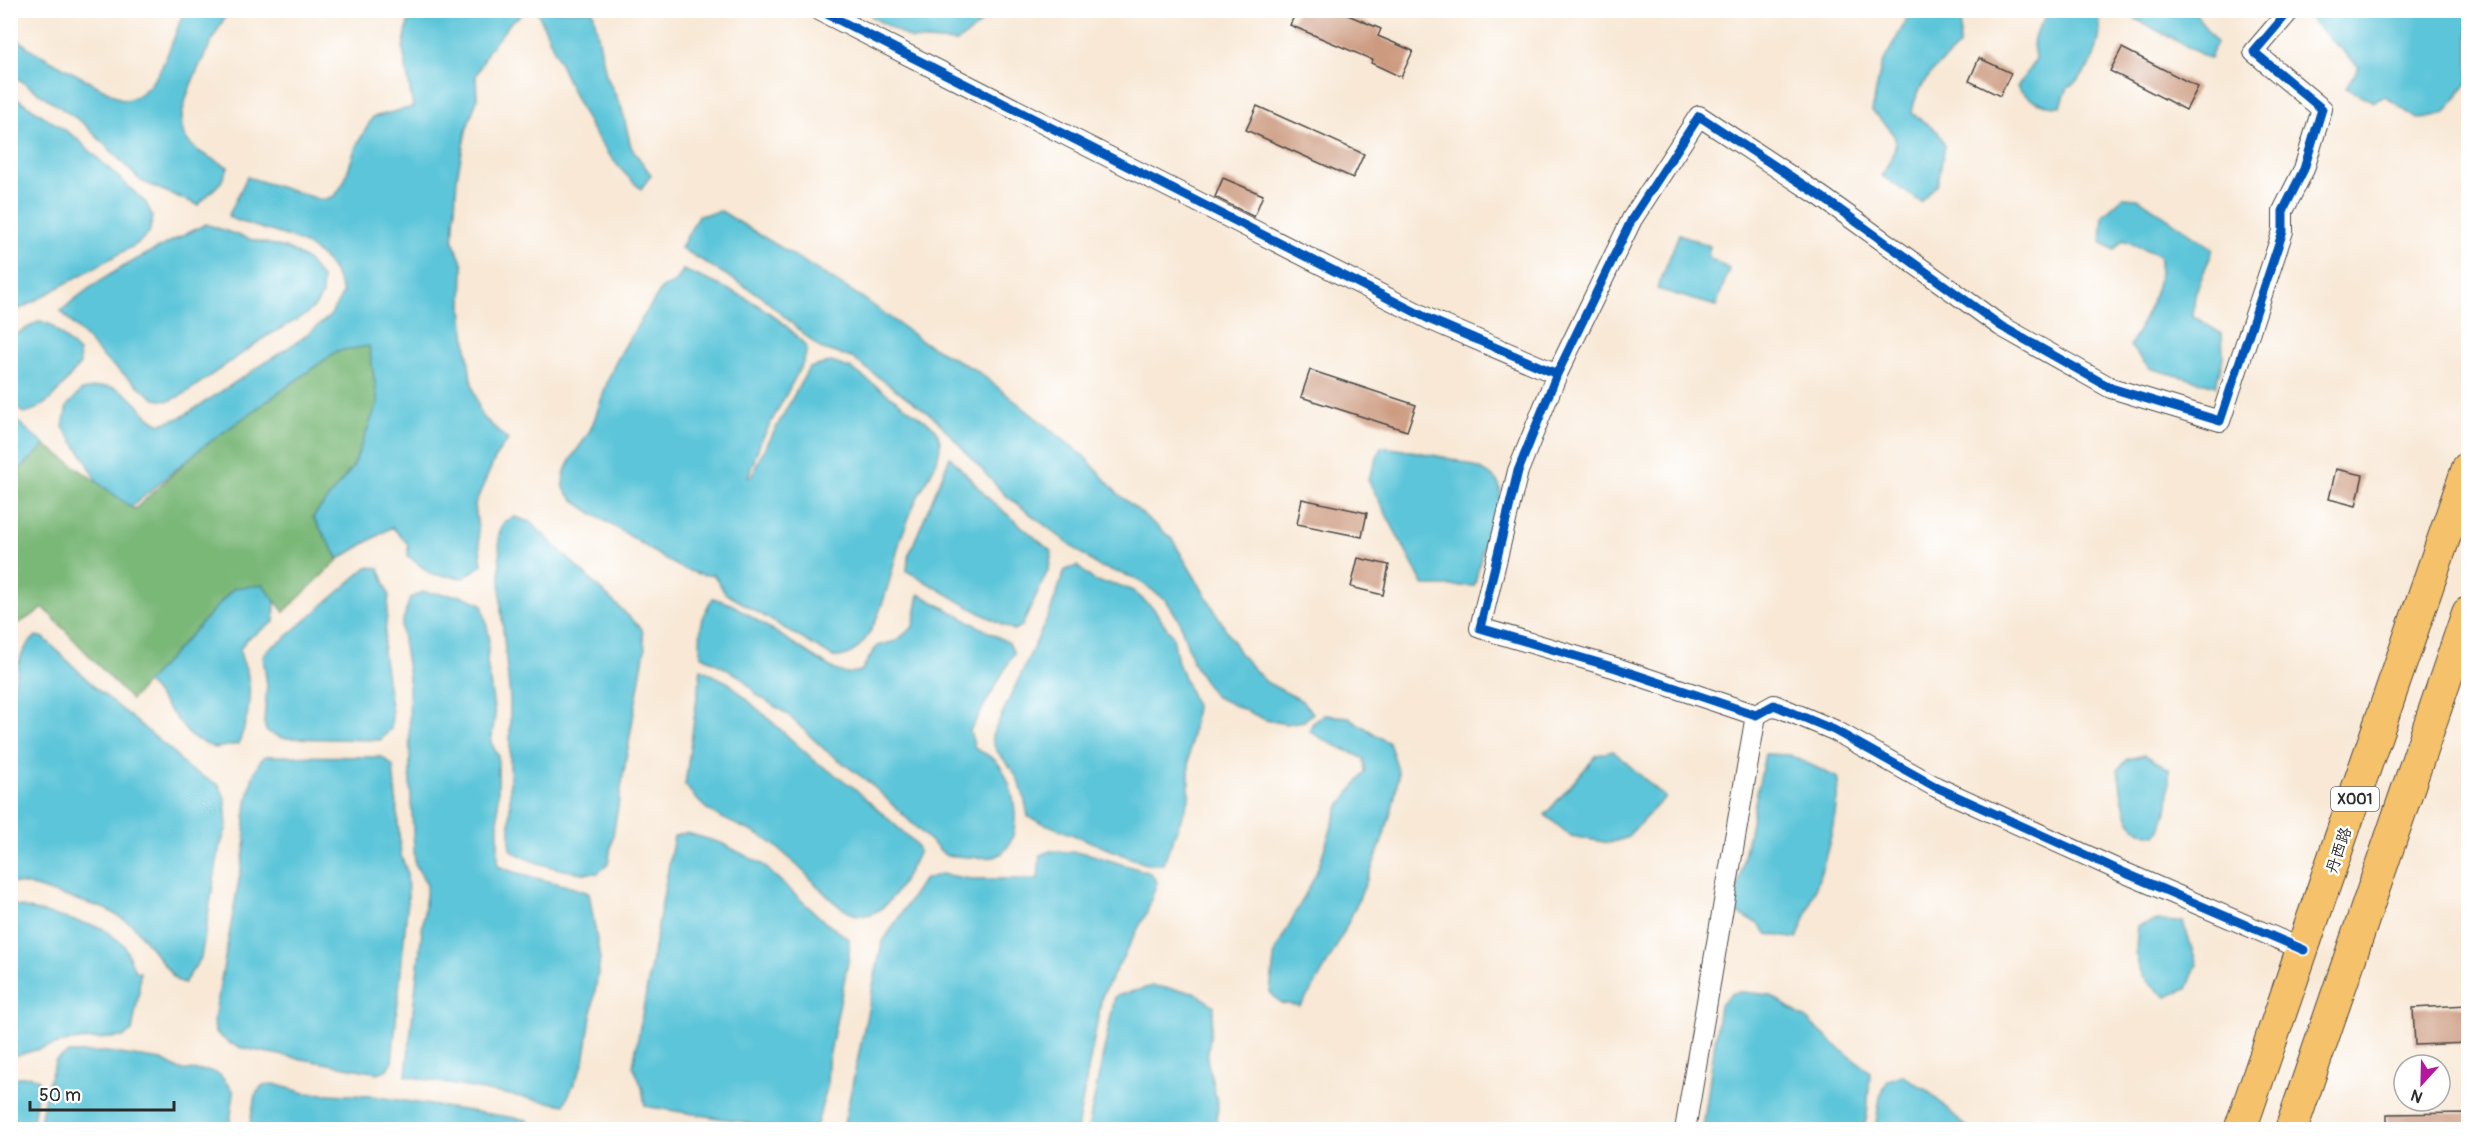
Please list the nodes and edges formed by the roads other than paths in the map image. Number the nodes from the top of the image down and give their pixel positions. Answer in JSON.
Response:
{"nodes":[{"id":1,"x":819,"y":10,"type":"edge"},
{"id":2,"x":2290,"y":10,"type":"edge"},
{"id":3,"x":1557,"y":374,"type":"junction"},
{"id":4,"x":2469,"y":468,"type":"edge"},
{"id":5,"x":2469,"y":613,"type":"edge"},
{"id":6,"x":1756,"y":715,"type":"junction"},
{"id":7,"x":2304,"y":950,"type":"junction"},
{"id":8,"x":1685,"y":1130,"type":"edge"},
{"id":9,"x":2240,"y":1130,"type":"edge"},
{"id":10,"x":2291,"y":1130,"type":"edge"}],
"edges":[{"from":1,"to":3,"type":"street"},
{"from":2,"to":3,"type":"street"},
{"from":3,"to":6,"type":"street"},
{"from":4,"to":7,"type":"main road","name":"丹西路","number":"X001"},
{"from":5,"to":10,"type":"main road","number":"X001"},
{"from":6,"to":7,"type":"street"},
{"from":6,"to":8,"type":"street"},
{"from":7,"to":9,"type":"main road","name":"丹西路","number":"X001"}]}
